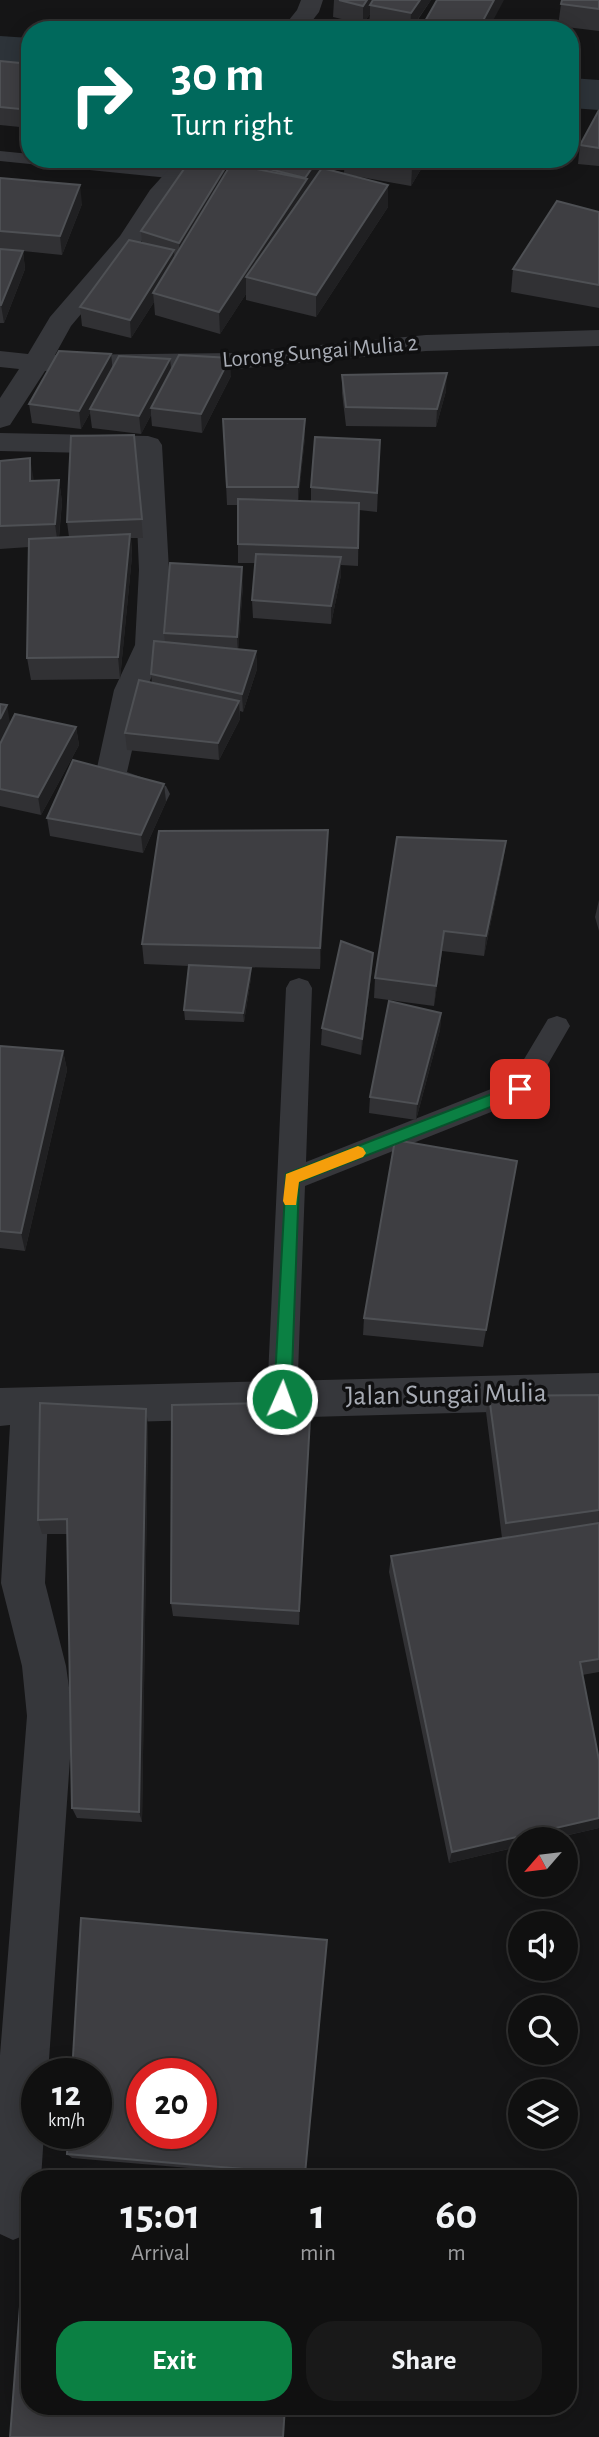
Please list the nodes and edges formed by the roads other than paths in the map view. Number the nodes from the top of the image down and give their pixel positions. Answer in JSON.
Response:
{"nodes":[{"id":1,"x":312,"y":0,"type":"edge"},
{"id":2,"x":300,"y":21,"type":"edge"},
{"id":3,"x":0,"y":156,"type":"edge"},
{"id":4,"x":21,"y":158,"type":"edge"},
{"id":5,"x":184,"y":168,"type":"edge"},
{"id":6,"x":599,"y":338,"type":"edge"},
{"id":7,"x":0,"y":359,"type":"edge"},
{"id":8,"x":37,"y":363,"type":"junction"},
{"id":9,"x":0,"y":419,"type":"edge"},
{"id":10,"x":0,"y":442,"type":"edge"},
{"id":11,"x":154,"y":794,"type":"edge"},
{"id":12,"x":299,"y":988,"type":"dead end"},
{"id":13,"x":557,"y":1026,"type":"dead end"},
{"id":14,"x":292,"y":1179,"type":"junction"},
{"id":15,"x":599,"y":1391,"type":"edge"},
{"id":16,"x":282,"y":1399,"type":"junction"},
{"id":17,"x":16,"y":1406,"type":"edge"},
{"id":18,"x":13,"y":2214,"type":"dead end"}],
"edges":[{"from":1,"to":2,"type":"street"},
{"from":3,"to":4,"type":"lane"},
{"from":5,"to":8,"type":"street"},
{"from":6,"to":8,"type":"street","name":"Lorong Sungai Mulia 2"},
{"from":7,"to":8,"type":"street","name":"Lorong Sungai Mulia 2"},
{"from":8,"to":9,"type":"street"},
{"from":10,"to":11,"type":"street"},
{"from":12,"to":14,"type":"lane"},
{"from":13,"to":14,"type":"lane"},
{"from":14,"to":16,"type":"lane"},
{"from":15,"to":16,"type":"street","name":"Jalan Sungai Mulia"},
{"from":16,"to":17,"type":"street","name":"Jalan Sungai Mulia"},
{"from":17,"to":18,"type":"street"}]}
